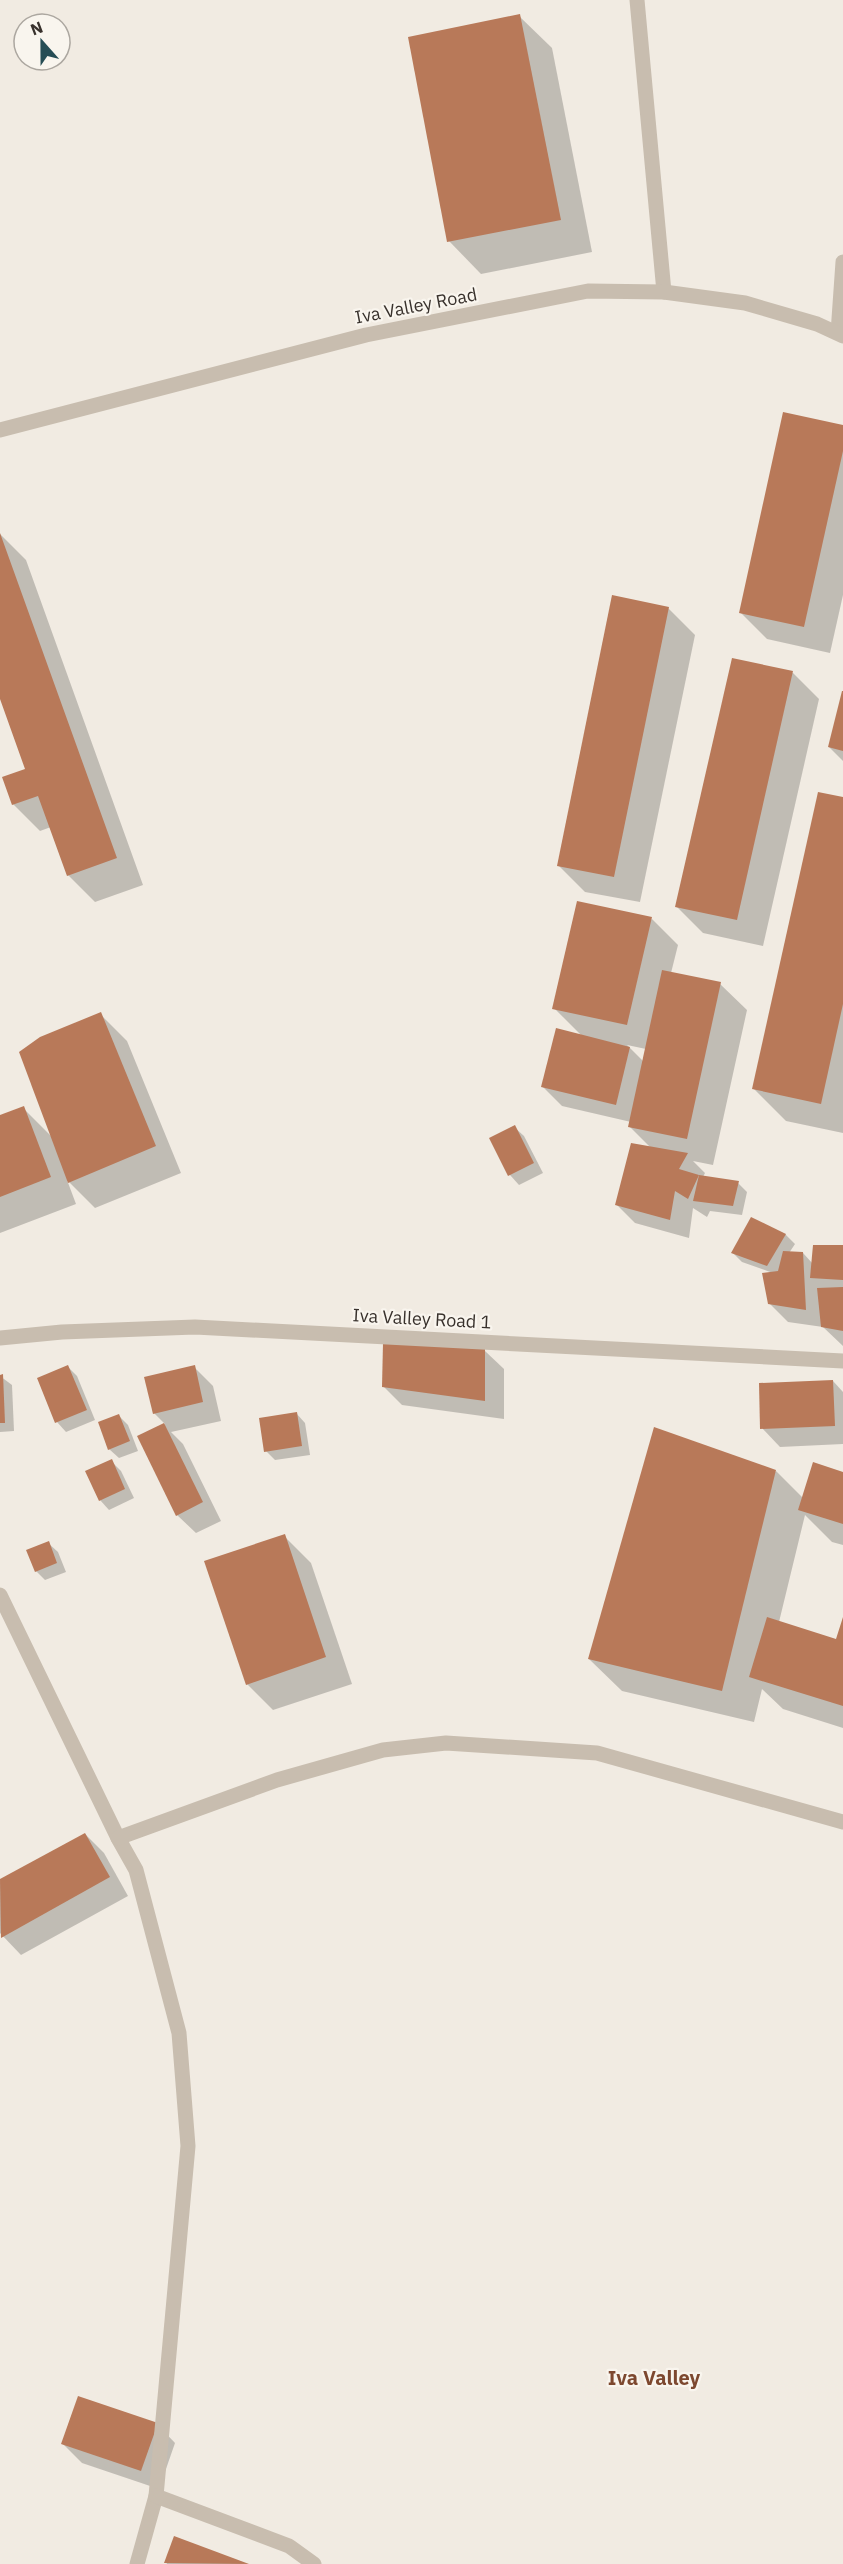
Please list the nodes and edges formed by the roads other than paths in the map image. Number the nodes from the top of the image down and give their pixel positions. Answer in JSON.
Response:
{"nodes":[{"id":1,"x":637,"y":0,"type":"edge"},
{"id":2,"x":843,"y":262,"type":"edge"},
{"id":3,"x":664,"y":292,"type":"junction"},
{"id":4,"x":840,"y":334,"type":"edge"},
{"id":5,"x":0,"y":430,"type":"edge"},
{"id":6,"x":0,"y":1338,"type":"edge"},
{"id":7,"x":843,"y":1361,"type":"edge"},
{"id":8,"x":0,"y":1595,"type":"edge"},
{"id":9,"x":843,"y":1821,"type":"edge"},
{"id":10,"x":118,"y":1838,"type":"junction"},
{"id":11,"x":156,"y":2496,"type":"junction"},
{"id":12,"x":137,"y":2564,"type":"edge"},
{"id":13,"x":314,"y":2564,"type":"edge"}],
"edges":[{"from":1,"to":3,"type":"street"},
{"from":2,"to":4,"type":"street"},
{"from":3,"to":4,"type":"street","name":"Iva Valley Road"},
{"from":3,"to":5,"type":"street","name":"Iva Valley Road"},
{"from":6,"to":7,"type":"street","name":"Iva Valley Road 1"},
{"from":8,"to":10,"type":"street"},
{"from":9,"to":10,"type":"street"},
{"from":10,"to":11,"type":"street"},
{"from":11,"to":12,"type":"street"},
{"from":11,"to":13,"type":"street"}]}
